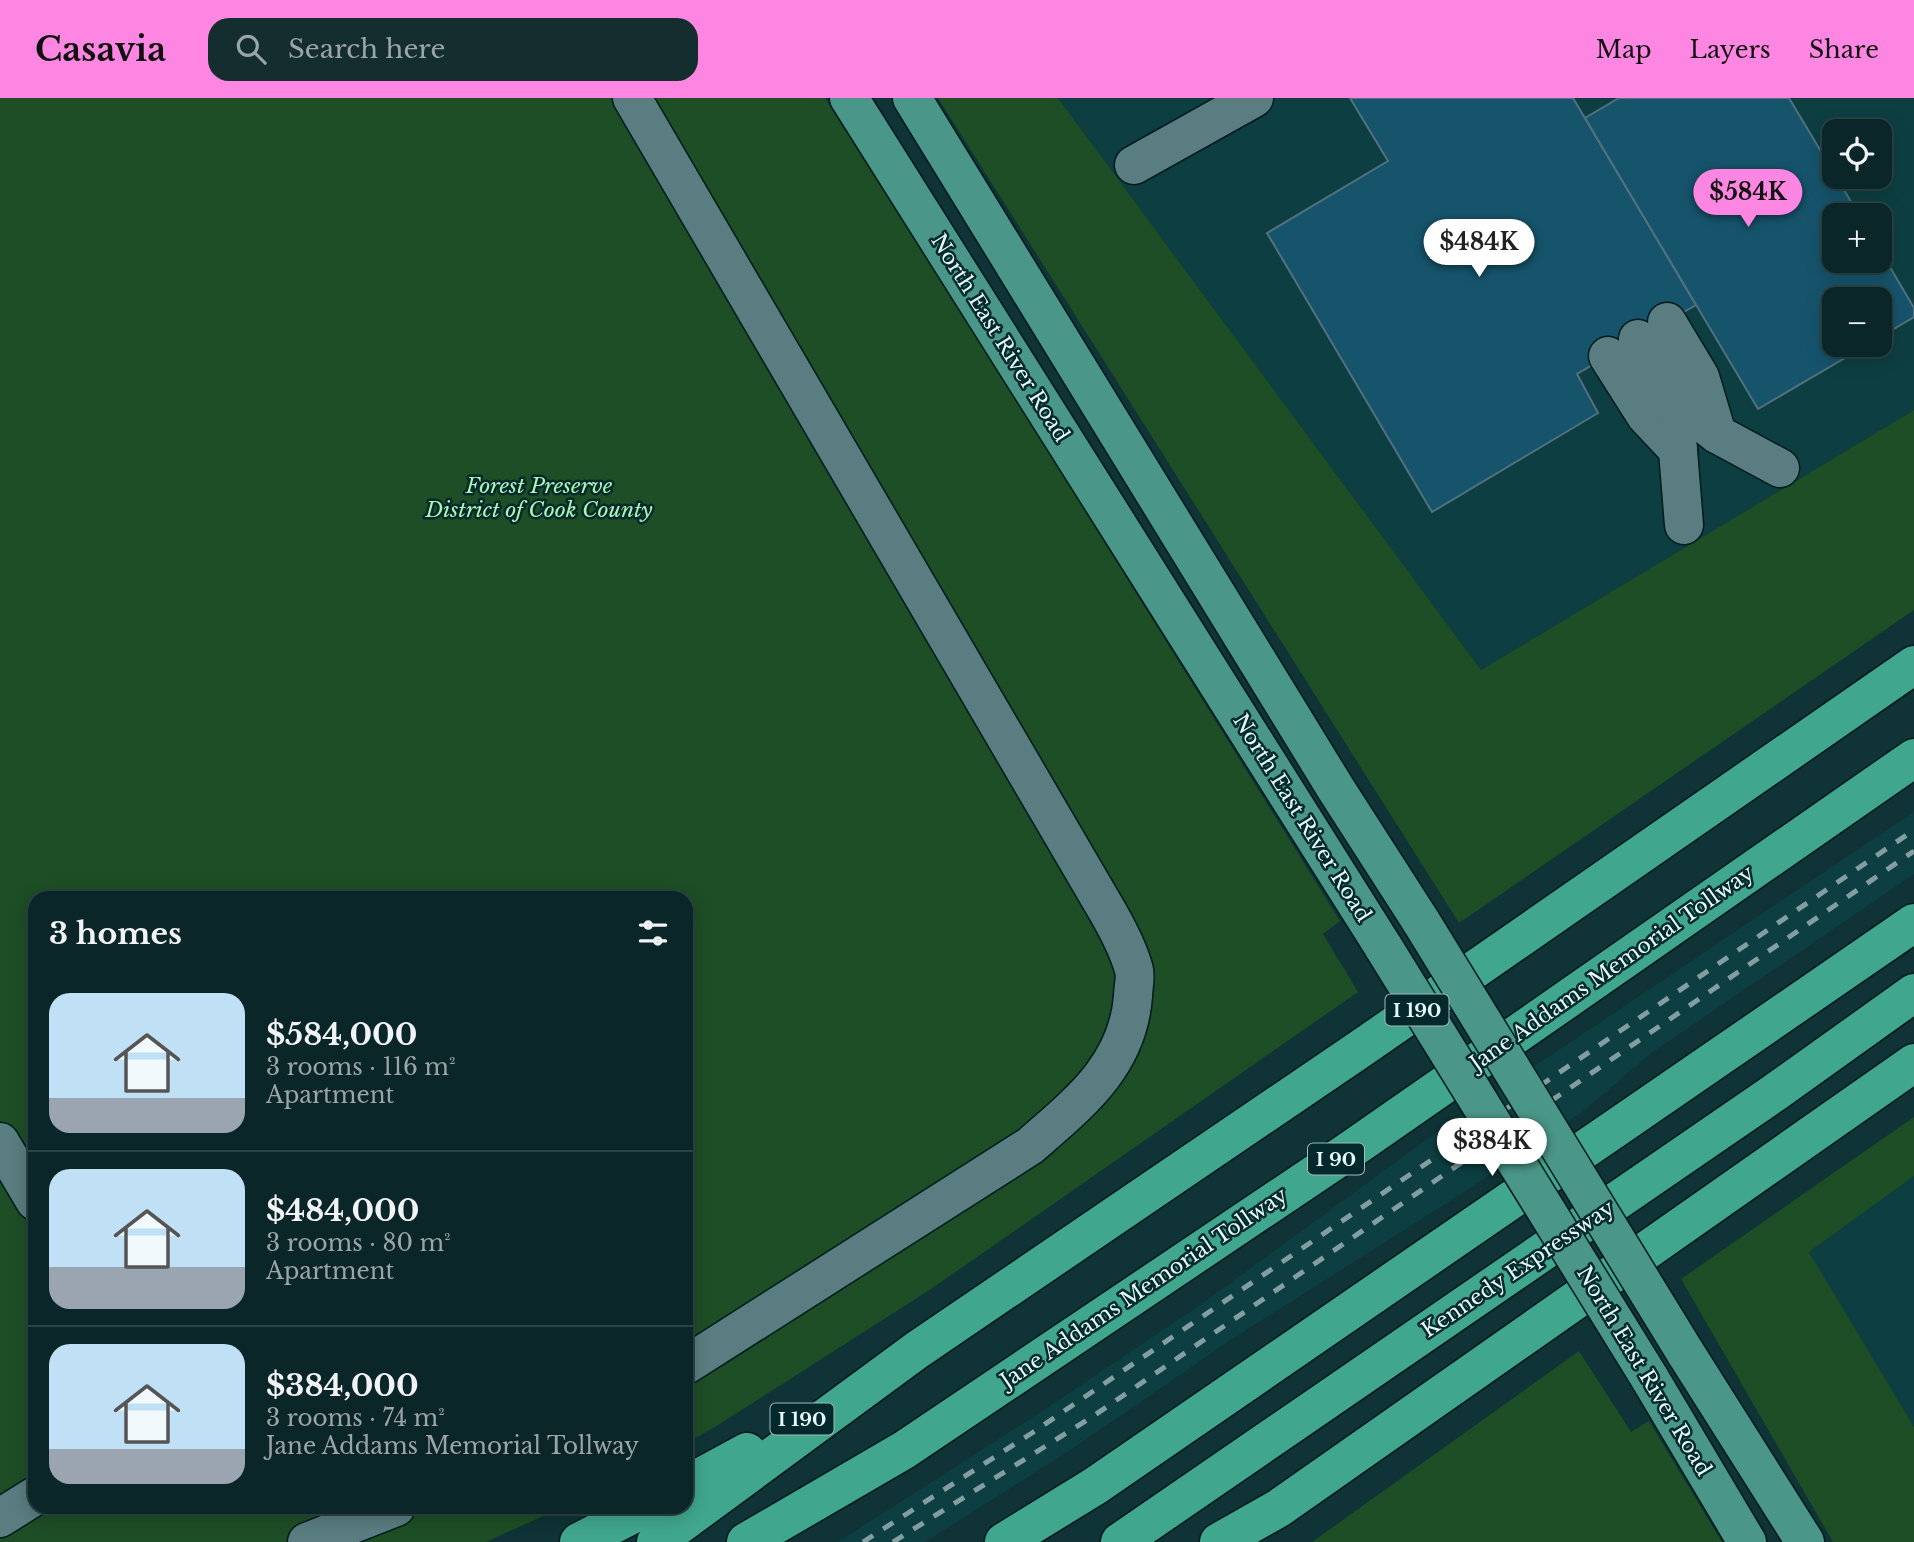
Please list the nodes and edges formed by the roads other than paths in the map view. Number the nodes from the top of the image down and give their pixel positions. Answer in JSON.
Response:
{"nodes":[{"id":1,"x":632,"y":98,"type":"edge"},
{"id":2,"x":849,"y":98,"type":"edge"},
{"id":3,"x":912,"y":98,"type":"edge"},
{"id":4,"x":1254,"y":98,"type":"edge"},
{"id":5,"x":1134,"y":165,"type":"dead end"},
{"id":6,"x":1638,"y":339,"type":"junction"},
{"id":7,"x":1674,"y":401,"type":"junction"},
{"id":8,"x":1717,"y":434,"type":"junction"},
{"id":9,"x":1678,"y":450,"type":"junction"},
{"id":10,"x":1780,"y":468,"type":"dead end"},
{"id":11,"x":1684,"y":525,"type":"dead end"},
{"id":12,"x":1914,"y":665,"type":"edge"},
{"id":13,"x":1914,"y":758,"type":"edge"},
{"id":14,"x":1914,"y":923,"type":"edge"},
{"id":15,"x":1914,"y":993,"type":"edge"},
{"id":16,"x":1914,"y":1063,"type":"edge"},
{"id":17,"x":0,"y":1143,"type":"edge"},
{"id":18,"x":28,"y":1189,"type":"edge"},
{"id":19,"x":917,"y":1350,"type":"junction"},
{"id":20,"x":693,"y":1361,"type":"edge"},
{"id":21,"x":693,"y":1481,"type":"edge"},
{"id":22,"x":28,"y":1500,"type":"edge"},
{"id":23,"x":1279,"y":1508,"type":"junction"},
{"id":24,"x":378,"y":1514,"type":"edge"},
{"id":25,"x":633,"y":1514,"type":"edge"},
{"id":26,"x":0,"y":1518,"type":"edge"},
{"id":27,"x":307,"y":1542,"type":"edge"},
{"id":28,"x":579,"y":1542,"type":"edge"},
{"id":29,"x":656,"y":1542,"type":"edge"},
{"id":30,"x":746,"y":1542,"type":"edge"},
{"id":31,"x":1004,"y":1542,"type":"edge"},
{"id":32,"x":1120,"y":1542,"type":"edge"},
{"id":33,"x":1219,"y":1542,"type":"edge"},
{"id":34,"x":1241,"y":1542,"type":"edge"},
{"id":35,"x":1747,"y":1542,"type":"edge"},
{"id":36,"x":1805,"y":1542,"type":"edge"}],
"edges":[{"from":1,"to":20,"type":"lane"},
{"from":2,"to":35,"type":"main road","name":"North East River Road","bridge":true},
{"from":3,"to":36,"type":"main road","name":"North East River Road","bridge":true},
{"from":4,"to":5,"type":"lane"},
{"from":6,"to":7,"type":"lane"},
{"from":6,"to":8,"type":"lane"},
{"from":6,"to":9,"type":"lane"},
{"from":7,"to":8,"type":"lane"},
{"from":7,"to":9,"type":"lane"},
{"from":8,"to":10,"type":"lane"},
{"from":9,"to":11,"type":"lane"},
{"from":12,"to":19,"type":"highway","number":"I 190"},
{"from":13,"to":30,"type":"highway","name":"Jane Addams Memorial Tollway","number":"I 90"},
{"from":14,"to":31,"type":"highway"},
{"from":15,"to":32,"type":"highway","name":"Kennedy Expressway"},
{"from":16,"to":23,"type":"highway"},
{"from":17,"to":18,"type":"lane"},
{"from":19,"to":21,"type":"highway","number":"I 190"},
{"from":19,"to":29,"type":"highway"},
{"from":22,"to":26,"type":"lane"},
{"from":23,"to":33,"type":"highway"},
{"from":23,"to":34,"type":"highway"},
{"from":24,"to":27,"type":"lane"},
{"from":25,"to":28,"type":"highway"}]}
